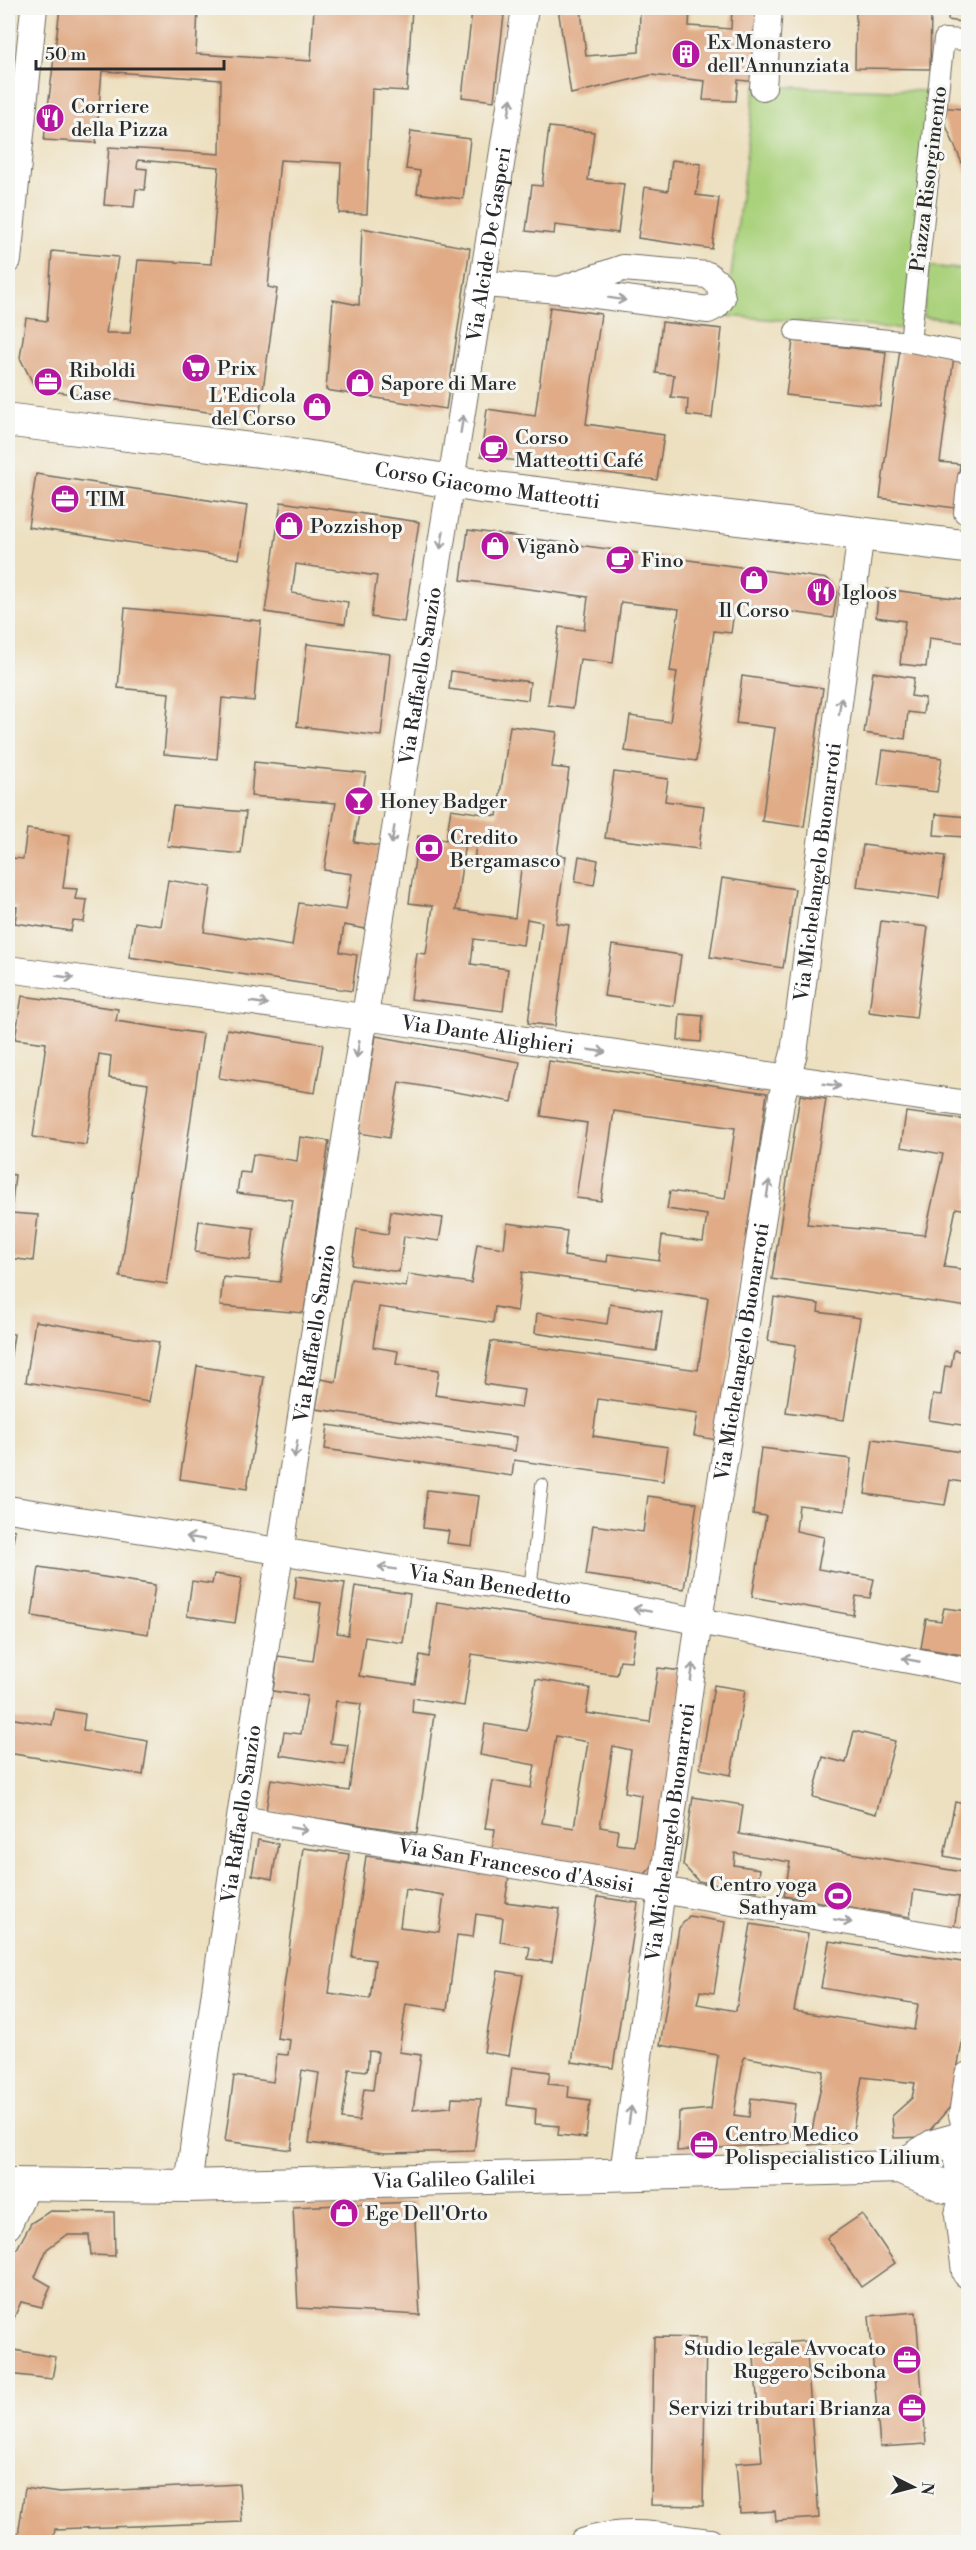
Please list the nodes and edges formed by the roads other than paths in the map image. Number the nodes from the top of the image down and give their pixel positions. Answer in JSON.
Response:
{"nodes":[{"id":1,"x":34,"y":8,"type":"edge"},
{"id":2,"x":525,"y":8,"type":"edge"},
{"id":3,"x":769,"y":8,"type":"edge"},
{"id":4,"x":969,"y":40,"type":"edge"},
{"id":5,"x":763,"y":87,"type":"dead end"},
{"id":6,"x":8,"y":260,"type":"edge"},
{"id":7,"x":484,"y":284,"type":"junction"},
{"id":8,"x":559,"y":290,"type":"junction"},
{"id":9,"x":795,"y":331,"type":"dead end"},
{"id":10,"x":910,"y":342,"type":"junction"},
{"id":11,"x":969,"y":353,"type":"edge"},
{"id":12,"x":8,"y":420,"type":"edge"},
{"id":13,"x":969,"y":477,"type":"edge"},
{"id":14,"x":452,"y":482,"type":"junction"},
{"id":15,"x":964,"y":513,"type":"dead end"},
{"id":16,"x":861,"y":532,"type":"junction"},
{"id":17,"x":969,"y":547,"type":"edge"},
{"id":18,"x":8,"y":969,"type":"edge"},
{"id":19,"x":363,"y":1017,"type":"junction"},
{"id":20,"x":786,"y":1078,"type":"junction"},
{"id":21,"x":969,"y":1104,"type":"edge"},
{"id":22,"x":542,"y":1485,"type":"dead end"},
{"id":23,"x":8,"y":1509,"type":"edge"},
{"id":24,"x":280,"y":1552,"type":"junction"},
{"id":25,"x":530,"y":1590,"type":"junction"},
{"id":26,"x":699,"y":1620,"type":"junction"},
{"id":27,"x":969,"y":1671,"type":"edge"},
{"id":28,"x":241,"y":1819,"type":"junction"},
{"id":29,"x":661,"y":1890,"type":"junction"},
{"id":30,"x":969,"y":1942,"type":"edge"},
{"id":31,"x":969,"y":2076,"type":"edge"},
{"id":32,"x":965,"y":2131,"type":"edge"},
{"id":33,"x":900,"y":2167,"type":"junction"},
{"id":34,"x":623,"y":2173,"type":"junction"},
{"id":35,"x":960,"y":2183,"type":"edge"},
{"id":36,"x":17,"y":2184,"type":"edge"},
{"id":37,"x":188,"y":2186,"type":"junction"},
{"id":38,"x":8,"y":2226,"type":"edge"},
{"id":39,"x":969,"y":2272,"type":"edge"},
{"id":40,"x":583,"y":2542,"type":"edge"},
{"id":41,"x":710,"y":2542,"type":"edge"}],
"edges":[{"from":1,"to":6,"type":"street"},
{"from":7,"to":2,"type":"street","name":"Via Alcide De Gasperi","one_way":true},
{"from":3,"to":5,"type":"street"},
{"from":4,"to":10,"type":"street","name":"Piazza Risorgimento"},
{"from":7,"to":8,"type":"street"},
{"from":14,"to":7,"type":"street","name":"Via Alcide De Gasperi","one_way":true},
{"from":8,"to":8,"type":"street","one_way":true},
{"from":9,"to":10,"type":"street"},
{"from":10,"to":11,"type":"street"},
{"from":12,"to":14,"type":"main road","name":"Corso Giacomo Matteotti"},
{"from":13,"to":15,"type":"street"},
{"from":14,"to":16,"type":"main road","name":"Corso Giacomo Matteotti"},
{"from":14,"to":19,"type":"street","name":"Via Raffaello Sanzio","one_way":true},
{"from":16,"to":17,"type":"main road","name":"Corso Giacomo Matteotti"},
{"from":20,"to":16,"type":"street","name":"Via Michelangelo Buonarroti","one_way":true},
{"from":18,"to":19,"type":"street","name":"Via Dante Alighieri","one_way":true},
{"from":19,"to":20,"type":"street","name":"Via Dante Alighieri","one_way":true},
{"from":19,"to":24,"type":"street","name":"Via Raffaello Sanzio","one_way":true},
{"from":20,"to":21,"type":"street","name":"Via Dante Alighieri","one_way":true},
{"from":26,"to":20,"type":"street","name":"Via Michelangelo Buonarroti","one_way":true},
{"from":22,"to":25,"type":"lane"},
{"from":24,"to":23,"type":"street","name":"Via San Benedetto","one_way":true},
{"from":25,"to":24,"type":"street","name":"Via San Benedetto","one_way":true},
{"from":24,"to":28,"type":"street","name":"Via Raffaello Sanzio"},
{"from":26,"to":25,"type":"street","name":"Via San Benedetto","one_way":true},
{"from":27,"to":26,"type":"street","name":"Via San Benedetto","one_way":true},
{"from":29,"to":26,"type":"street","name":"Via Michelangelo Buonarroti","one_way":true},
{"from":28,"to":29,"type":"street","name":"Via San Francesco d'Assisi","one_way":true},
{"from":28,"to":37,"type":"street","name":"Via Raffaello Sanzio"},
{"from":29,"to":30,"type":"street","name":"Via San Francesco d'Assisi","one_way":true},
{"from":34,"to":29,"type":"street","name":"Via Michelangelo Buonarroti","one_way":true},
{"from":31,"to":32,"type":"street"},
{"from":32,"to":33,"type":"street"},
{"from":32,"to":35,"type":"street"},
{"from":33,"to":34,"type":"street","name":"Via Galileo Galilei"},
{"from":33,"to":35,"type":"street","name":"Via Galileo Galilei"},
{"from":34,"to":37,"type":"street","name":"Via Galileo Galilei"},
{"from":35,"to":39,"type":"street"},
{"from":36,"to":37,"type":"street","name":"Via Galileo Galilei"},
{"from":36,"to":38,"type":"street"},
{"from":40,"to":41,"type":"street"}]}
